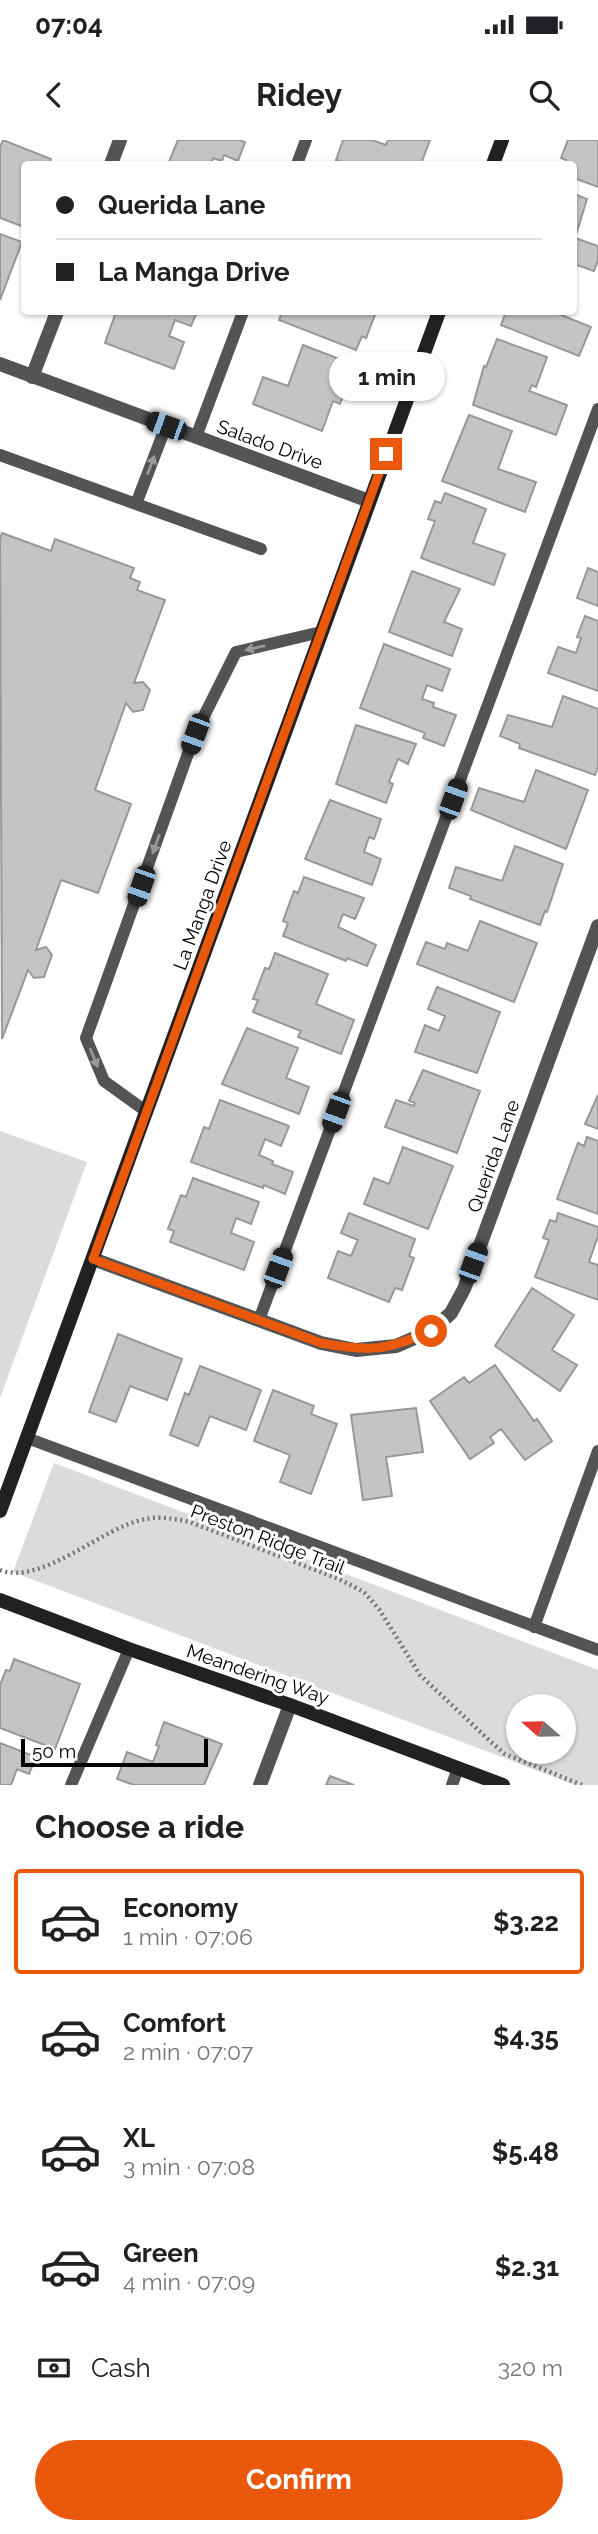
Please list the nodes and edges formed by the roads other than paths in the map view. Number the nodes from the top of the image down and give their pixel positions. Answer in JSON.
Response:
{"nodes":[{"id":1,"x":120,"y":140,"type":"edge"},
{"id":2,"x":306,"y":140,"type":"edge"},
{"id":3,"x":502,"y":140,"type":"edge"},
{"id":4,"x":112,"y":161,"type":"edge"},
{"id":5,"x":298,"y":161,"type":"edge"},
{"id":6,"x":494,"y":161,"type":"edge"},
{"id":7,"x":56,"y":315,"type":"edge"},
{"id":8,"x":242,"y":315,"type":"edge"},
{"id":9,"x":438,"y":315,"type":"edge"},
{"id":10,"x":0,"y":364,"type":"edge"},
{"id":11,"x":32,"y":377,"type":"junction"},
{"id":12,"x":598,"y":409,"type":"edge"},
{"id":13,"x":166,"y":426,"type":"junction"},
{"id":14,"x":196,"y":437,"type":"junction"},
{"id":15,"x":0,"y":455,"type":"edge"},
{"id":16,"x":369,"y":501,"type":"junction"},
{"id":17,"x":136,"y":504,"type":"junction"},
{"id":18,"x":261,"y":550,"type":"dead end"},
{"id":19,"x":321,"y":632,"type":"junction"},
{"id":20,"x":598,"y":926,"type":"edge"},
{"id":21,"x":147,"y":1112,"type":"junction"},
{"id":22,"x":93,"y":1259,"type":"junction"},
{"id":23,"x":259,"y":1320,"type":"junction"},
{"id":24,"x":27,"y":1438,"type":"junction"},
{"id":25,"x":598,"y":1451,"type":"edge"},
{"id":26,"x":0,"y":1511,"type":"edge"},
{"id":27,"x":0,"y":1601,"type":"edge"},
{"id":28,"x":534,"y":1627,"type":"junction"},
{"id":29,"x":129,"y":1649,"type":"junction"},
{"id":30,"x":598,"y":1650,"type":"edge"},
{"id":31,"x":290,"y":1705,"type":"junction"},
{"id":32,"x":458,"y":1768,"type":"junction"},
{"id":33,"x":71,"y":1785,"type":"edge"},
{"id":34,"x":260,"y":1785,"type":"edge"},
{"id":35,"x":452,"y":1785,"type":"edge"},
{"id":36,"x":503,"y":1785,"type":"edge"}],
"edges":[{"from":1,"to":4,"type":"street"},
{"from":2,"to":5,"type":"lane"},
{"from":3,"to":6,"type":"street"},
{"from":7,"to":11,"type":"street"},
{"from":8,"to":14,"type":"lane"},
{"from":9,"to":16,"type":"street","name":"La Manga Drive"},
{"from":10,"to":11,"type":"street","name":"Salado Drive"},
{"from":11,"to":13,"type":"street","name":"Salado Drive"},
{"from":12,"to":23,"type":"lane"},
{"from":13,"to":14,"type":"street","name":"Salado Drive"},
{"from":17,"to":13,"type":"lane","one_way":true},
{"from":14,"to":16,"type":"street","name":"Salado Drive"},
{"from":15,"to":17,"type":"lane"},
{"from":16,"to":19,"type":"street","name":"La Manga Drive"},
{"from":17,"to":18,"type":"lane"},
{"from":19,"to":21,"type":"street","name":"La Manga Drive"},
{"from":19,"to":21,"type":"lane","one_way":true},
{"from":20,"to":23,"type":"street","name":"Querida Lane"},
{"from":21,"to":22,"type":"street","name":"La Manga Drive"},
{"from":22,"to":23,"type":"street","name":"Querida Lane"},
{"from":22,"to":24,"type":"street","name":"La Manga Drive"},
{"from":24,"to":26,"type":"street","name":"La Manga Drive"},
{"from":24,"to":28,"type":"lane"},
{"from":25,"to":28,"type":"lane"},
{"from":27,"to":29,"type":"street","name":"Meandering Way"},
{"from":28,"to":30,"type":"lane"},
{"from":29,"to":31,"type":"street","name":"Meandering Way"},
{"from":29,"to":33,"type":"lane"},
{"from":31,"to":32,"type":"street","name":"Meandering Way"},
{"from":31,"to":34,"type":"street"},
{"from":32,"to":35,"type":"lane"},
{"from":32,"to":36,"type":"street","name":"Meandering Way"}]}
